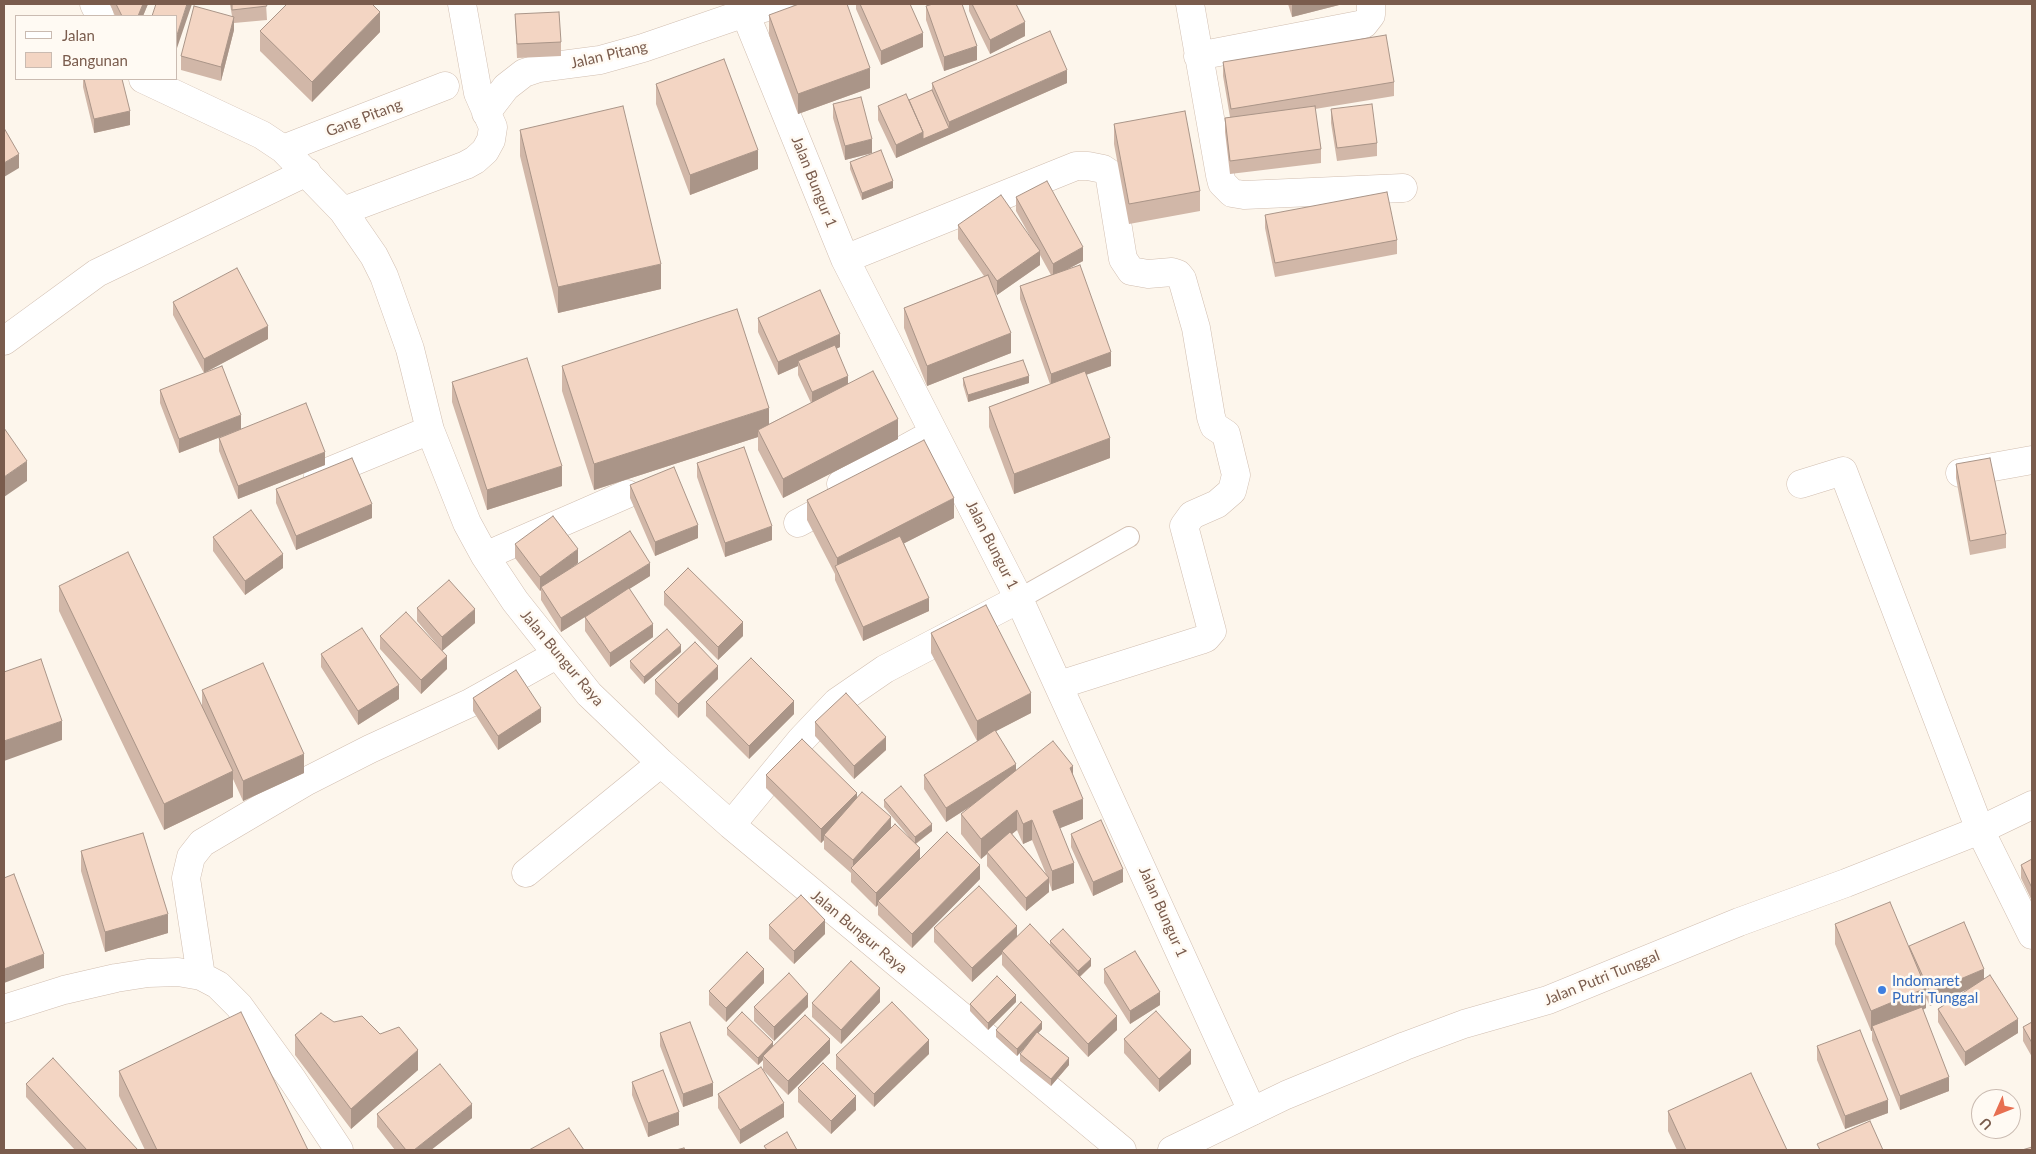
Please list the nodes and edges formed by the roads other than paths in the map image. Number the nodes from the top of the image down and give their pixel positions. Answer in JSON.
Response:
{"nodes":[{"id":1,"x":462,"y":4,"type":"edge"},
{"id":2,"x":779,"y":4,"type":"edge"},
{"id":3,"x":1190,"y":4,"type":"edge"},
{"id":4,"x":1371,"y":4,"type":"edge"},
{"id":5,"x":744,"y":13,"type":"junction"},
{"id":6,"x":1198,"y":56,"type":"junction"},
{"id":7,"x":145,"y":80,"type":"edge"},
{"id":8,"x":445,"y":86,"type":"dead end"},
{"id":9,"x":486,"y":113,"type":"junction"},
{"id":10,"x":283,"y":150,"type":"junction"},
{"id":11,"x":308,"y":172,"type":"junction"},
{"id":12,"x":1403,"y":188,"type":"dead end"},
{"id":13,"x":343,"y":211,"type":"junction"},
{"id":14,"x":845,"y":259,"type":"junction"},
{"id":15,"x":4,"y":341,"type":"edge"},
{"id":16,"x":430,"y":430,"type":"junction"},
{"id":17,"x":938,"y":440,"type":"junction"},
{"id":18,"x":2032,"y":460,"type":"edge"},
{"id":19,"x":1960,"y":473,"type":"edge"},
{"id":20,"x":1801,"y":484,"type":"dead end"},
{"id":21,"x":296,"y":486,"type":"edge"},
{"id":22,"x":626,"y":494,"type":"dead end"},
{"id":23,"x":796,"y":517,"type":"dead end"},
{"id":24,"x":1129,"y":537,"type":"dead end"},
{"id":25,"x":485,"y":556,"type":"junction"},
{"id":26,"x":1019,"y":599,"type":"junction"},
{"id":27,"x":556,"y":655,"type":"junction"},
{"id":28,"x":1060,"y":685,"type":"junction"},
{"id":29,"x":661,"y":763,"type":"junction"},
{"id":30,"x":2032,"y":805,"type":"edge"},
{"id":31,"x":731,"y":825,"type":"junction"},
{"id":32,"x":1980,"y":830,"type":"junction"},
{"id":33,"x":526,"y":873,"type":"dead end"},
{"id":34,"x":2032,"y":935,"type":"edge"},
{"id":35,"x":201,"y":976,"type":"junction"},
{"id":36,"x":4,"y":1008,"type":"edge"},
{"id":37,"x":1252,"y":1111,"type":"junction"},
{"id":38,"x":339,"y":1150,"type":"edge"},
{"id":39,"x":1122,"y":1150,"type":"edge"},
{"id":40,"x":1172,"y":1150,"type":"edge"}],
"edges":[{"from":1,"to":9,"type":"street"},
{"from":2,"to":5,"type":"street"},
{"from":3,"to":6,"type":"street"},
{"from":4,"to":6,"type":"street"},
{"from":5,"to":9,"type":"street","name":"Jalan Pitang"},
{"from":5,"to":14,"type":"street","name":"Jalan Bungur 1"},
{"from":6,"to":12,"type":"street"},
{"from":7,"to":10,"type":"street","name":"Jalan Bungur Raya"},
{"from":8,"to":10,"type":"street","name":"Gang Pitang"},
{"from":9,"to":13,"type":"street"},
{"from":10,"to":11,"type":"street","name":"Jalan Bungur Raya"},
{"from":11,"to":13,"type":"street","name":"Jalan Bungur Raya"},
{"from":11,"to":15,"type":"street"},
{"from":13,"to":16,"type":"street","name":"Jalan Bungur Raya"},
{"from":14,"to":17,"type":"street","name":"Jalan Bungur 1"},
{"from":14,"to":28,"type":"street"},
{"from":16,"to":21,"type":"street"},
{"from":16,"to":25,"type":"street","name":"Jalan Bungur Raya"},
{"from":17,"to":23,"type":"street"},
{"from":17,"to":26,"type":"street","name":"Jalan Bungur 1"},
{"from":18,"to":19,"type":"street"},
{"from":20,"to":32,"type":"street"},
{"from":22,"to":25,"type":"street"},
{"from":24,"to":26,"type":"lane"},
{"from":25,"to":27,"type":"street","name":"Jalan Bungur Raya"},
{"from":26,"to":28,"type":"street","name":"Jalan Bungur 1"},
{"from":26,"to":31,"type":"street"},
{"from":27,"to":29,"type":"street","name":"Jalan Bungur Raya"},
{"from":27,"to":35,"type":"street"},
{"from":28,"to":37,"type":"street","name":"Jalan Bungur 1"},
{"from":29,"to":31,"type":"street","name":"Jalan Bungur Raya"},
{"from":29,"to":33,"type":"street"},
{"from":30,"to":32,"type":"street","name":"Jalan Putri Tunggal"},
{"from":31,"to":39,"type":"street","name":"Jalan Bungur Raya"},
{"from":32,"to":34,"type":"street"},
{"from":32,"to":37,"type":"street","name":"Jalan Putri Tunggal"},
{"from":35,"to":36,"type":"street"},
{"from":35,"to":38,"type":"street"},
{"from":37,"to":40,"type":"street","name":"Jalan Putri Tunggal"}]}
